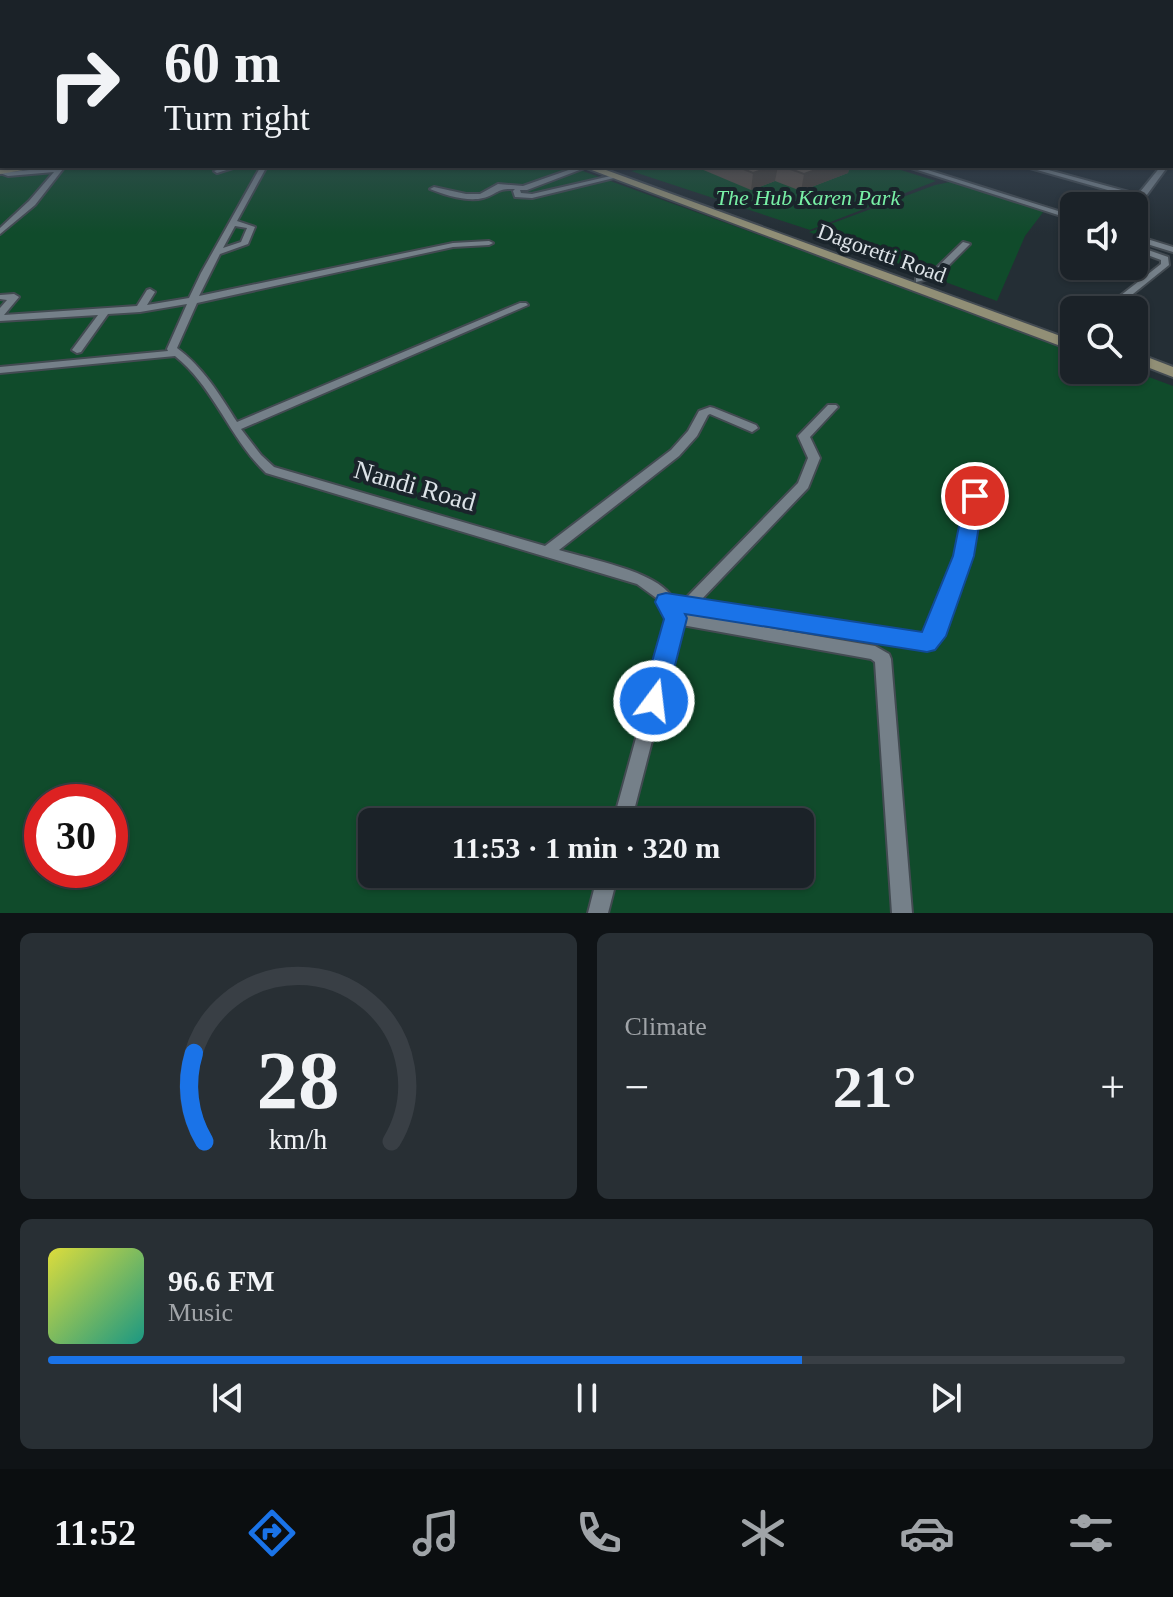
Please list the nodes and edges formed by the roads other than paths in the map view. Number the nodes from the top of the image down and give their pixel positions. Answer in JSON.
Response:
{"nodes":[{"id":1,"x":61,"y":168,"type":"edge"},
{"id":2,"x":228,"y":168,"type":"edge"},
{"id":3,"x":263,"y":168,"type":"edge"},
{"id":4,"x":581,"y":168,"type":"edge"},
{"id":5,"x":592,"y":168,"type":"edge"},
{"id":6,"x":606,"y":168,"type":"edge"},
{"id":7,"x":914,"y":168,"type":"edge"},
{"id":8,"x":1033,"y":168,"type":"edge"},
{"id":9,"x":1163,"y":168,"type":"edge"},
{"id":10,"x":2,"y":169,"type":"edge"},
{"id":11,"x":217,"y":171,"type":"dead end"},
{"id":12,"x":615,"y":177,"type":"junction"},
{"id":13,"x":524,"y":188,"type":"junction"},
{"id":14,"x":434,"y":189,"type":"dead end"},
{"id":15,"x":1060,"y":214,"type":"edge"},
{"id":16,"x":234,"y":223,"type":"junction"},
{"id":17,"x":0,"y":232,"type":"edge"},
{"id":18,"x":1148,"y":242,"type":"edge"},
{"id":19,"x":489,"y":243,"type":"dead end"},
{"id":20,"x":966,"y":244,"type":"dead end"},
{"id":21,"x":1173,"y":250,"type":"edge"},
{"id":22,"x":217,"y":252,"type":"junction"},
{"id":23,"x":1148,"y":252,"type":"edge"},
{"id":24,"x":1148,"y":278,"type":"edge"},
{"id":25,"x":919,"y":280,"type":"junction"},
{"id":26,"x":1146,"y":280,"type":"edge"},
{"id":27,"x":150,"y":292,"type":"dead end"},
{"id":28,"x":1125,"y":296,"type":"edge"},
{"id":29,"x":1,"y":297,"type":"edge"},
{"id":30,"x":191,"y":301,"type":"junction"},
{"id":31,"x":523,"y":305,"type":"dead end"},
{"id":32,"x":140,"y":309,"type":"junction"},
{"id":33,"x":105,"y":311,"type":"junction"},
{"id":34,"x":0,"y":316,"type":"edge"},
{"id":35,"x":1060,"y":334,"type":"edge"},
{"id":36,"x":1060,"y":334,"type":"edge"},
{"id":37,"x":77,"y":350,"type":"dead end"},
{"id":38,"x":178,"y":353,"type":"junction"},
{"id":39,"x":1148,"y":362,"type":"edge"},
{"id":40,"x":0,"y":370,"type":"edge"},
{"id":41,"x":1148,"y":370,"type":"edge"},
{"id":42,"x":1173,"y":372,"type":"edge"},
{"id":43,"x":1173,"y":378,"type":"edge"},
{"id":44,"x":832,"y":407,"type":"dead end"},
{"id":45,"x":236,"y":427,"type":"junction"},
{"id":46,"x":752,"y":428,"type":"dead end"},
{"id":47,"x":975,"y":496,"type":"dead end"},
{"id":48,"x":547,"y":552,"type":"junction"},
{"id":49,"x":682,"y":612,"type":"junction"},
{"id":50,"x":626,"y":808,"type":"edge"},
{"id":51,"x":604,"y":888,"type":"edge"},
{"id":52,"x":598,"y":913,"type":"edge"},
{"id":53,"x":902,"y":913,"type":"edge"}],
"edges":[{"from":1,"to":10,"type":"street"},
{"from":1,"to":17,"type":"street"},
{"from":2,"to":11,"type":"street"},
{"from":3,"to":16,"type":"street"},
{"from":4,"to":13,"type":"street"},
{"from":5,"to":12,"type":"main road","name":"Dagoretti Road"},
{"from":6,"to":25,"type":"main road","name":"Dagoretti Road"},
{"from":7,"to":15,"type":"street"},
{"from":8,"to":9,"type":"street"},
{"from":12,"to":13,"type":"street"},
{"from":12,"to":36,"type":"main road","name":"Dagoretti Road"},
{"from":13,"to":14,"type":"street"},
{"from":16,"to":22,"type":"street"},
{"from":16,"to":22,"type":"street"},
{"from":18,"to":21,"type":"street"},
{"from":19,"to":30,"type":"street"},
{"from":20,"to":25,"type":"street"},
{"from":22,"to":30,"type":"street"},
{"from":23,"to":24,"type":"street"},
{"from":25,"to":35,"type":"main road","name":"Dagoretti Road"},
{"from":26,"to":28,"type":"street"},
{"from":27,"to":32,"type":"street"},
{"from":29,"to":34,"type":"street"},
{"from":30,"to":32,"type":"street"},
{"from":30,"to":38,"type":"street"},
{"from":31,"to":45,"type":"street"},
{"from":32,"to":33,"type":"street"},
{"from":33,"to":34,"type":"street"},
{"from":33,"to":37,"type":"street"},
{"from":38,"to":40,"type":"street"},
{"from":38,"to":45,"type":"street","name":"Nandi Road"},
{"from":39,"to":42,"type":"main road"},
{"from":41,"to":43,"type":"main road"},
{"from":44,"to":49,"type":"street"},
{"from":45,"to":48,"type":"street","name":"Nandi Road"},
{"from":46,"to":48,"type":"street"},
{"from":47,"to":49,"type":"street"},
{"from":48,"to":49,"type":"street","name":"Nandi Road"},
{"from":49,"to":50,"type":"street"},
{"from":49,"to":53,"type":"street"},
{"from":51,"to":52,"type":"street"}]}
